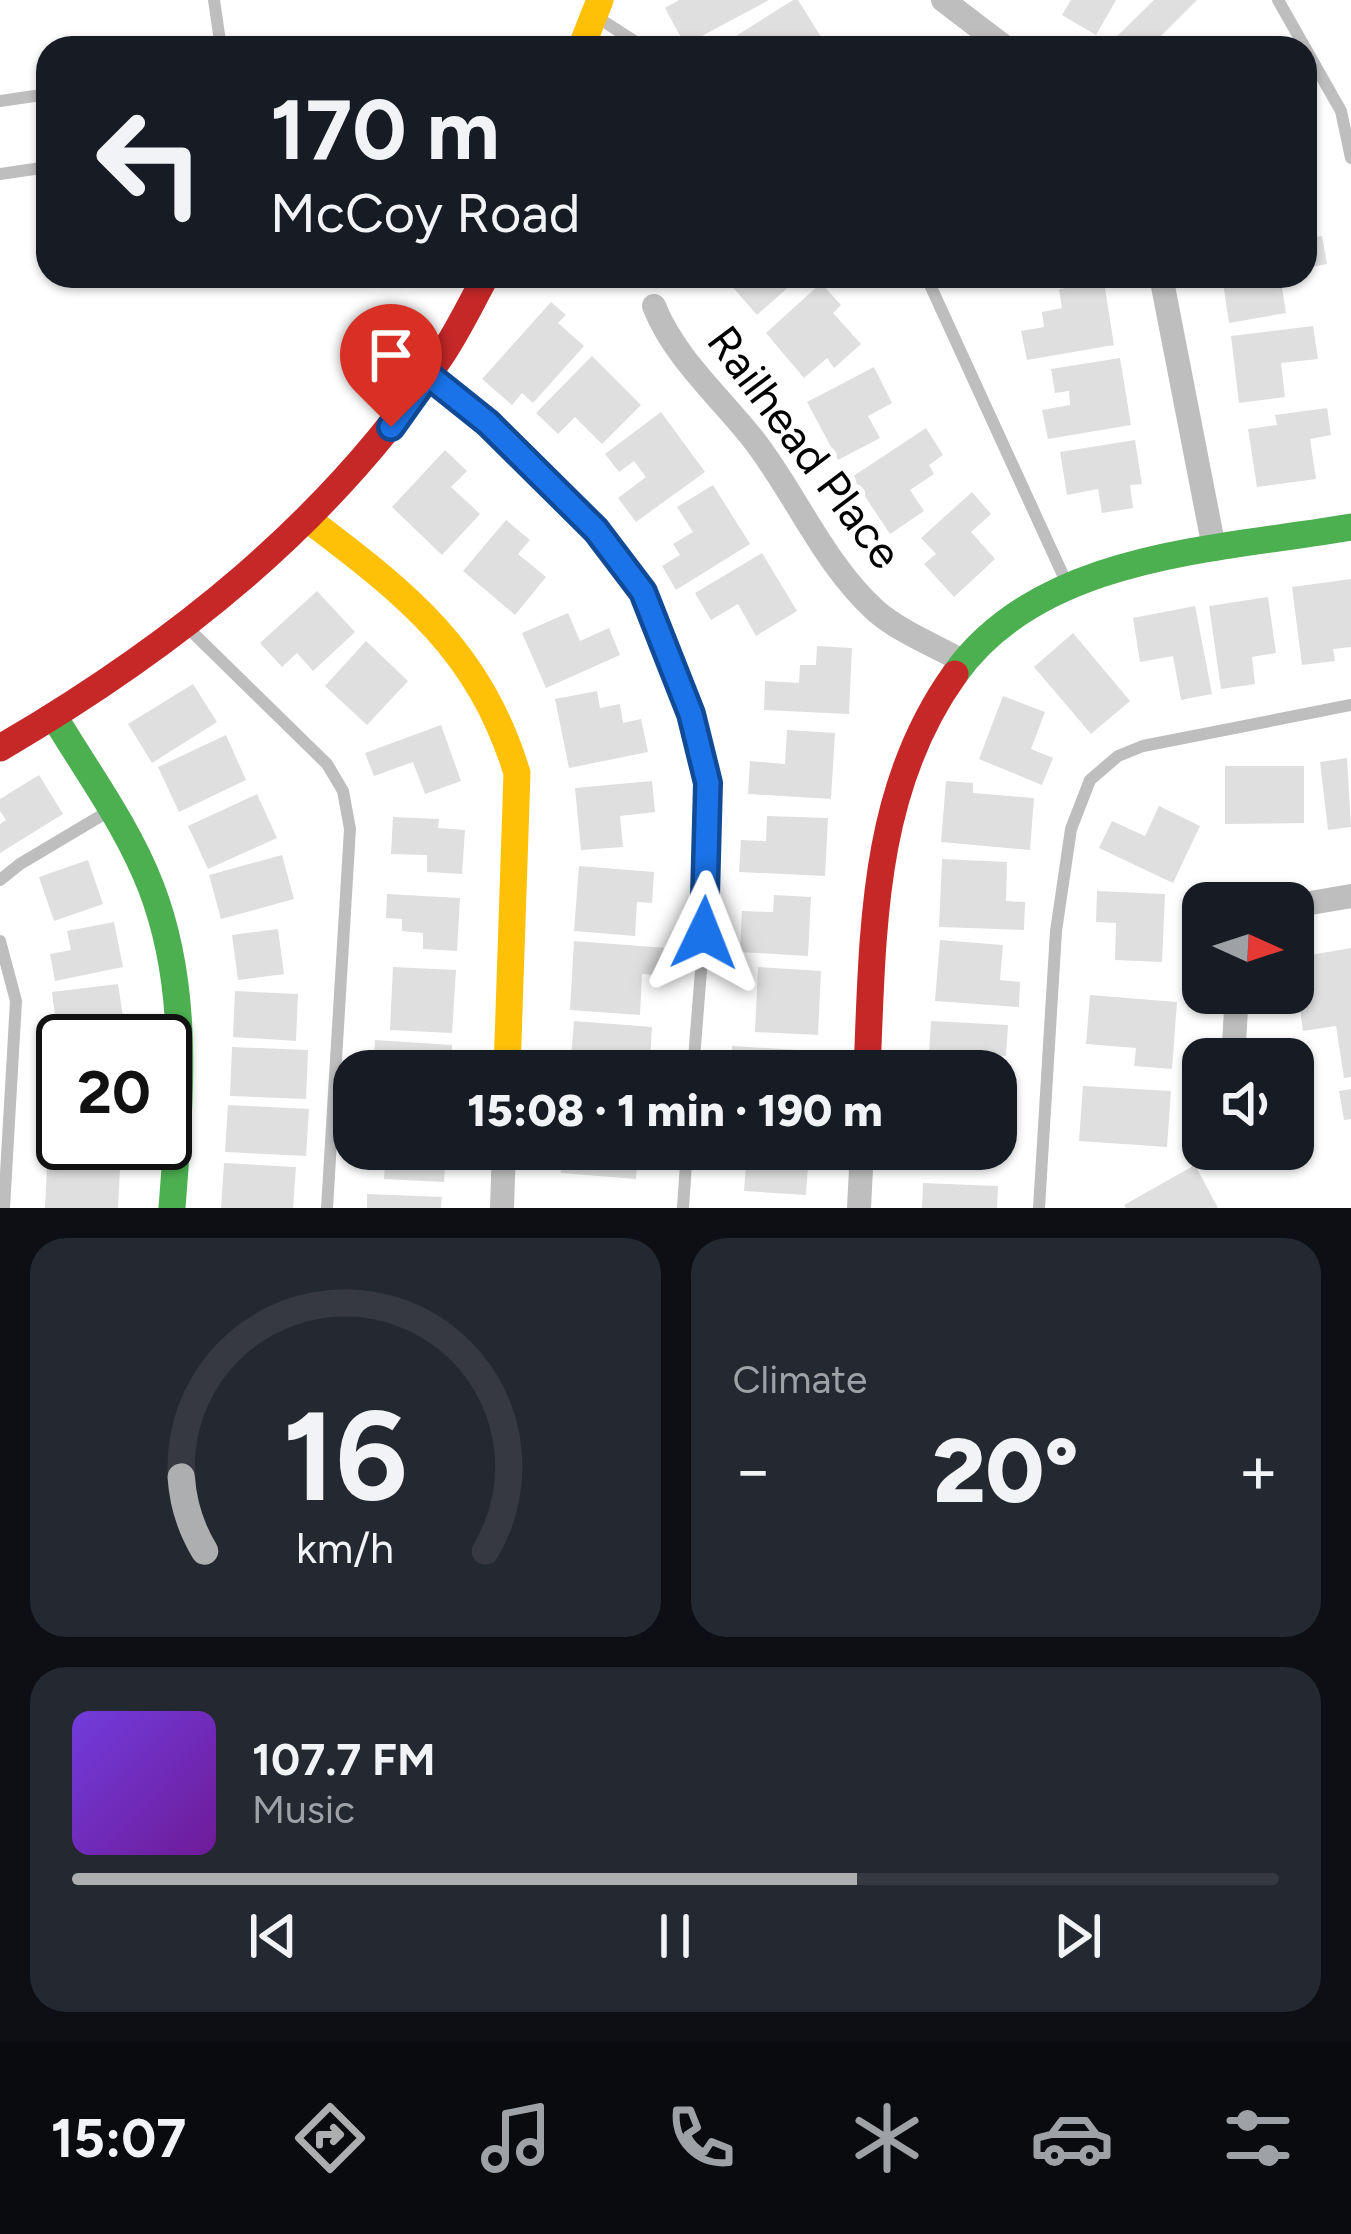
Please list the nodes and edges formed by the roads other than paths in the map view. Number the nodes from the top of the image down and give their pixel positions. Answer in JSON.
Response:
{"nodes":[{"id":1,"x":214,"y":0,"type":"edge"},
{"id":2,"x":943,"y":0,"type":"edge"},
{"id":3,"x":1278,"y":0,"type":"edge"},
{"id":4,"x":597,"y":7,"type":"edge"},
{"id":5,"x":218,"y":36,"type":"edge"},
{"id":6,"x":586,"y":36,"type":"edge"},
{"id":7,"x":630,"y":36,"type":"edge"},
{"id":8,"x":990,"y":36,"type":"edge"},
{"id":9,"x":1298,"y":36,"type":"edge"},
{"id":10,"x":1317,"y":69,"type":"edge"},
{"id":11,"x":36,"y":96,"type":"edge"},
{"id":12,"x":0,"y":101,"type":"edge"},
{"id":13,"x":1351,"y":158,"type":"edge"},
{"id":14,"x":36,"y":169,"type":"edge"},
{"id":15,"x":0,"y":174,"type":"edge"},
{"id":16,"x":479,"y":288,"type":"edge"},
{"id":17,"x":932,"y":288,"type":"edge"},
{"id":18,"x":1163,"y":288,"type":"edge"},
{"id":19,"x":654,"y":306,"type":"dead end"},
{"id":20,"x":428,"y":375,"type":"junction"},
{"id":21,"x":309,"y":520,"type":"junction"},
{"id":22,"x":1351,"y":527,"type":"edge"},
{"id":23,"x":1214,"y":548,"type":"junction"},
{"id":24,"x":1069,"y":586,"type":"junction"},
{"id":25,"x":188,"y":627,"type":"junction"},
{"id":26,"x":964,"y":662,"type":"junction"},
{"id":27,"x":1351,"y":705,"type":"edge"},
{"id":28,"x":55,"y":718,"type":"junction"},
{"id":29,"x":0,"y":748,"type":"edge"},
{"id":30,"x":110,"y":811,"type":"junction"},
{"id":31,"x":0,"y":880,"type":"edge"},
{"id":32,"x":1351,"y":896,"type":"edge"},
{"id":33,"x":1314,"y":902,"type":"edge"},
{"id":34,"x":0,"y":941,"type":"edge"},
{"id":35,"x":508,"y":1050,"type":"edge"},
{"id":36,"x":696,"y":1050,"type":"edge"},
{"id":37,"x":867,"y":1050,"type":"edge"},
{"id":38,"x":503,"y":1170,"type":"edge"},
{"id":39,"x":686,"y":1170,"type":"edge"},
{"id":40,"x":861,"y":1170,"type":"edge"},
{"id":41,"x":4,"y":1208,"type":"edge"},
{"id":42,"x":172,"y":1208,"type":"edge"},
{"id":43,"x":326,"y":1208,"type":"edge"},
{"id":44,"x":502,"y":1208,"type":"edge"},
{"id":45,"x":683,"y":1208,"type":"edge"},
{"id":46,"x":860,"y":1208,"type":"edge"},
{"id":47,"x":1039,"y":1208,"type":"edge"}],
"edges":[{"from":1,"to":5,"type":"lane"},
{"from":2,"to":8,"type":"street"},
{"from":3,"to":9,"type":"lane"},
{"from":4,"to":6,"type":"street"},
{"from":4,"to":7,"type":"lane"},
{"from":10,"to":13,"type":"lane"},
{"from":11,"to":12,"type":"lane"},
{"from":14,"to":15,"type":"lane"},
{"from":16,"to":20,"type":"street"},
{"from":17,"to":24,"type":"lane"},
{"from":18,"to":23,"type":"street"},
{"from":19,"to":26,"type":"street","name":"Railhead Place"},
{"from":20,"to":21,"type":"street"},
{"from":20,"to":36,"type":"lane"},
{"from":21,"to":25,"type":"street"},
{"from":21,"to":35,"type":"street"},
{"from":22,"to":23,"type":"street"},
{"from":23,"to":24,"type":"street"},
{"from":24,"to":26,"type":"street"},
{"from":25,"to":28,"type":"street"},
{"from":25,"to":43,"type":"lane"},
{"from":26,"to":37,"type":"street"},
{"from":27,"to":47,"type":"lane"},
{"from":28,"to":29,"type":"street"},
{"from":28,"to":30,"type":"street"},
{"from":30,"to":31,"type":"lane"},
{"from":30,"to":42,"type":"street"},
{"from":32,"to":33,"type":"street"},
{"from":34,"to":41,"type":"lane"},
{"from":38,"to":44,"type":"street"},
{"from":39,"to":45,"type":"lane"},
{"from":40,"to":46,"type":"street"}]}
